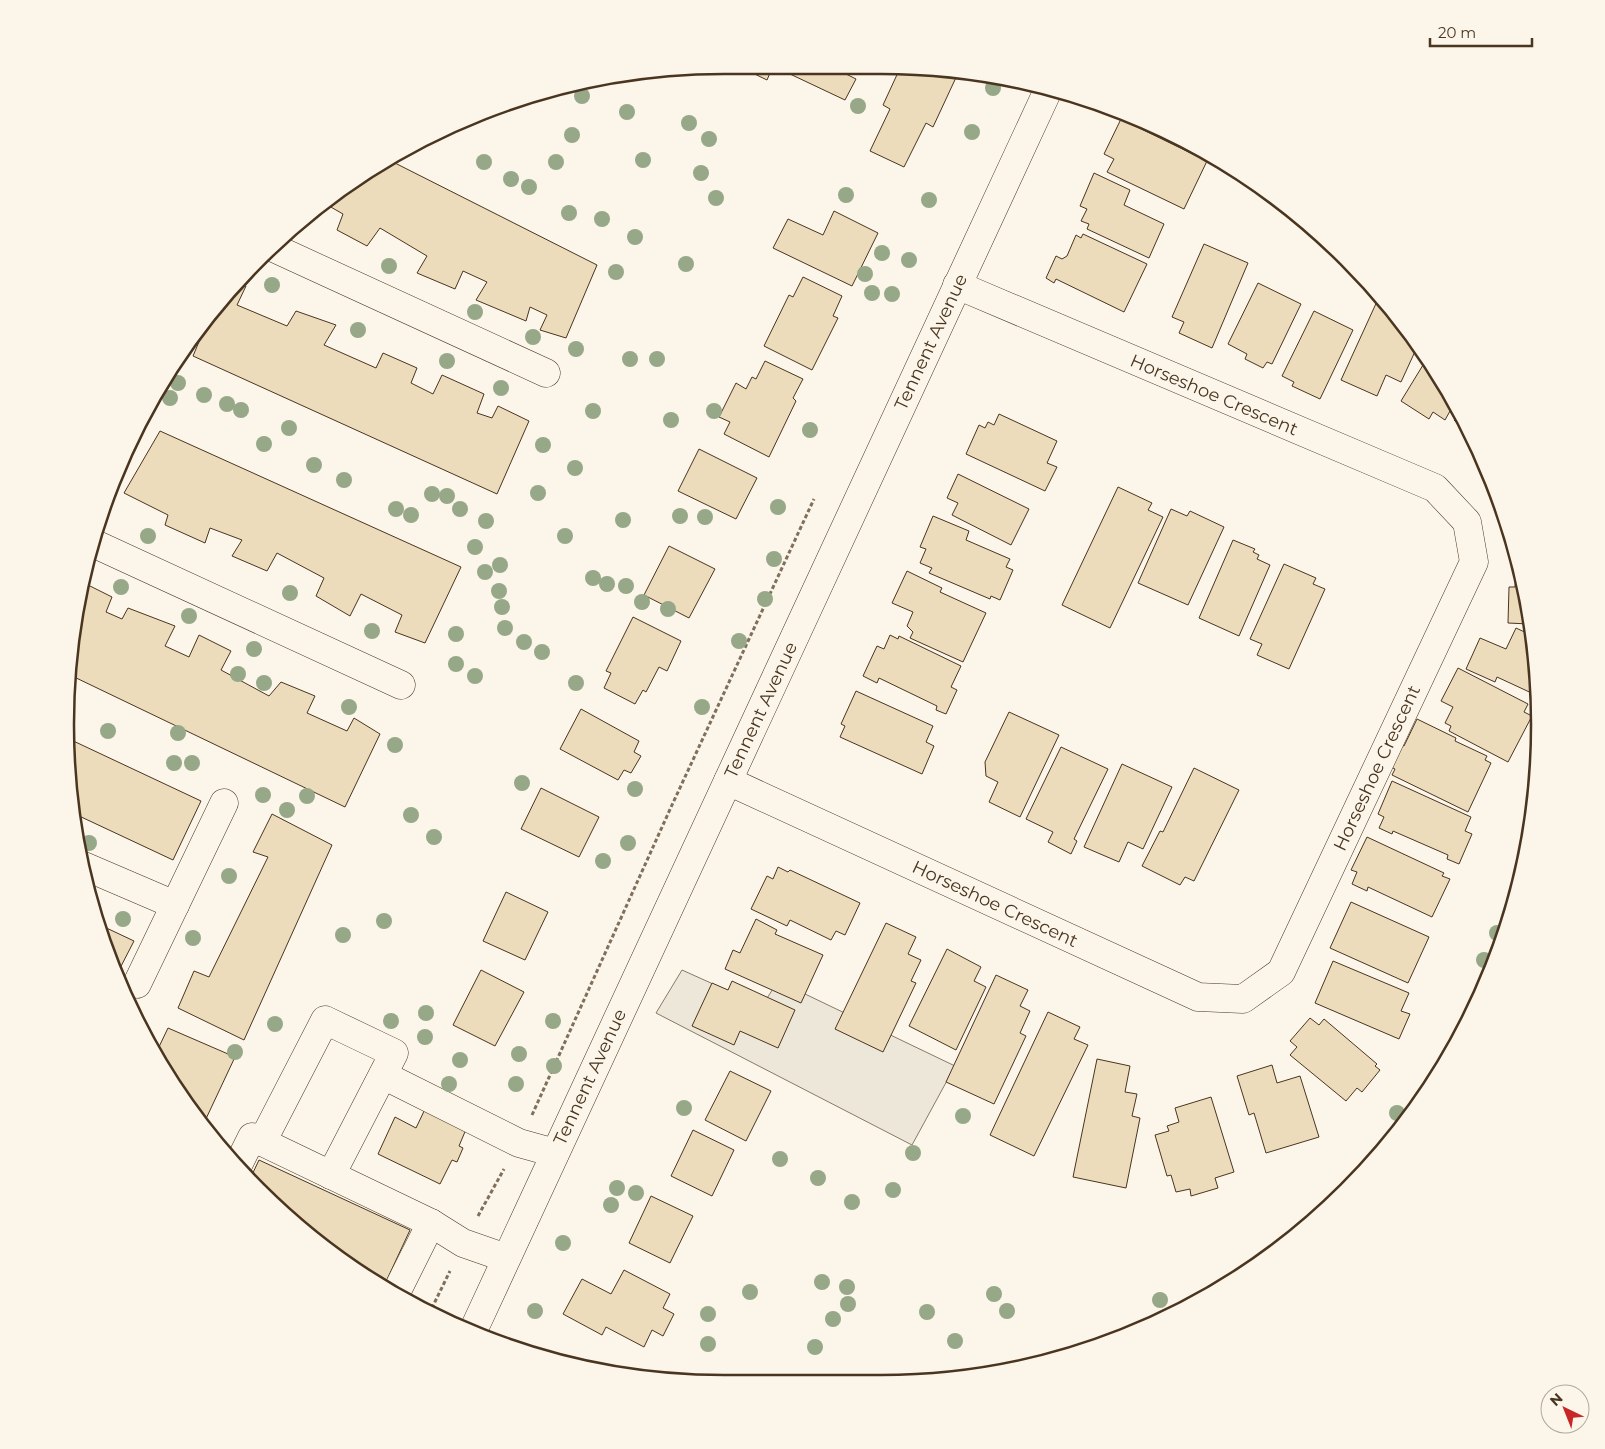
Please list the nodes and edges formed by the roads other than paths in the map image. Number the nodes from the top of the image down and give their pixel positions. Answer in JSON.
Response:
{"nodes":[{"id":1,"x":1046,"y":95,"type":"edge"},
{"id":2,"x":279,"y":250,"type":"edge"},
{"id":3,"x":957,"y":286,"type":"junction"},
{"id":4,"x":546,"y":373,"type":"dead end"},
{"id":5,"x":99,"y":546,"type":"edge"},
{"id":6,"x":401,"y":685,"type":"dead end"},
{"id":7,"x":728,"y":781,"type":"junction"},
{"id":8,"x":224,"y":803,"type":"dead end"},
{"id":9,"x":90,"y":869,"type":"edge"},
{"id":10,"x":175,"y":905,"type":"junction"},
{"id":11,"x":137,"y":984,"type":"dead end"},
{"id":12,"x":383,"y":1075,"type":"junction"},
{"id":13,"x":262,"y":1142,"type":"junction"},
{"id":14,"x":555,"y":1153,"type":"junction"},
{"id":15,"x":241,"y":1160,"type":"edge"},
{"id":16,"x":331,"y":1175,"type":"junction"},
{"id":17,"x":431,"y":1223,"type":"junction"},
{"id":18,"x":506,"y":1258,"type":"junction"},
{"id":19,"x":399,"y":1288,"type":"edge"},
{"id":20,"x":475,"y":1326,"type":"edge"}],
"edges":[{"from":1,"to":3,"type":"street","name":"Tennent Avenue"},
{"from":2,"to":4,"type":"street"},
{"from":3,"to":7,"type":"street","name":"Tennent Avenue"},
{"from":3,"to":7,"type":"street","name":"Horseshoe Crescent"},
{"from":5,"to":6,"type":"street"},
{"from":7,"to":14,"type":"street","name":"Tennent Avenue"},
{"from":8,"to":10,"type":"street"},
{"from":9,"to":10,"type":"street"},
{"from":10,"to":11,"type":"street"},
{"from":12,"to":13,"type":"street"},
{"from":12,"to":14,"type":"street"},
{"from":12,"to":16,"type":"street"},
{"from":13,"to":15,"type":"street"},
{"from":13,"to":16,"type":"street"},
{"from":14,"to":18,"type":"street","name":"Tennent Avenue"},
{"from":16,"to":17,"type":"street"},
{"from":17,"to":18,"type":"street"},
{"from":17,"to":19,"type":"street"},
{"from":18,"to":20,"type":"street","name":"Tennent Avenue"}]}
